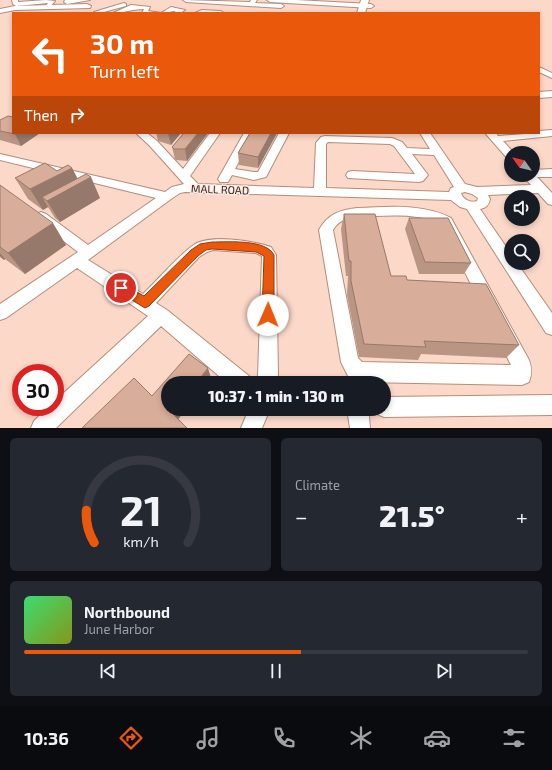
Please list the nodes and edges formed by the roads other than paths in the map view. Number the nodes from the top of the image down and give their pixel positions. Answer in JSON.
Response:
{"nodes":[{"id":1,"x":15,"y":0,"type":"edge"},
{"id":2,"x":68,"y":0,"type":"edge"},
{"id":3,"x":96,"y":0,"type":"edge"},
{"id":4,"x":186,"y":0,"type":"edge"},
{"id":5,"x":270,"y":0,"type":"edge"},
{"id":6,"x":298,"y":0,"type":"edge"},
{"id":7,"x":138,"y":2,"type":"dead end"},
{"id":8,"x":240,"y":2,"type":"edge"},
{"id":9,"x":252,"y":2,"type":"edge"},
{"id":10,"x":312,"y":2,"type":"edge"},
{"id":11,"x":340,"y":2,"type":"edge"},
{"id":12,"x":54,"y":5,"type":"edge"},
{"id":13,"x":366,"y":5,"type":"edge"},
{"id":14,"x":88,"y":7,"type":"edge"},
{"id":15,"x":0,"y":10,"type":"edge"},
{"id":16,"x":285,"y":11,"type":"dead end"},
{"id":17,"x":119,"y":12,"type":"edge"},
{"id":18,"x":144,"y":12,"type":"edge"},
{"id":19,"x":166,"y":12,"type":"edge"},
{"id":20,"x":178,"y":12,"type":"edge"},
{"id":21,"x":354,"y":12,"type":"edge"},
{"id":22,"x":540,"y":70,"type":"edge"},
{"id":23,"x":552,"y":78,"type":"edge"},
{"id":24,"x":540,"y":80,"type":"edge"},
{"id":25,"x":552,"y":94,"type":"edge"},
{"id":26,"x":540,"y":95,"type":"edge"},
{"id":27,"x":142,"y":134,"type":"edge"},
{"id":28,"x":161,"y":134,"type":"edge"},
{"id":29,"x":214,"y":134,"type":"edge"},
{"id":30,"x":248,"y":134,"type":"edge"},
{"id":31,"x":283,"y":134,"type":"edge"},
{"id":32,"x":426,"y":134,"type":"edge"},
{"id":33,"x":547,"y":134,"type":"edge"},
{"id":34,"x":492,"y":136,"type":"edge"},
{"id":35,"x":552,"y":142,"type":"edge"},
{"id":36,"x":153,"y":143,"type":"junction"},
{"id":37,"x":176,"y":148,"type":"edge"},
{"id":38,"x":504,"y":149,"type":"edge"},
{"id":39,"x":403,"y":150,"type":"junction"},
{"id":40,"x":437,"y":152,"type":"junction"},
{"id":41,"x":0,"y":157,"type":"edge"},
{"id":42,"x":168,"y":158,"type":"junction"},
{"id":43,"x":228,"y":171,"type":"junction"},
{"id":44,"x":552,"y":173,"type":"edge"},
{"id":45,"x":540,"y":174,"type":"edge"},
{"id":46,"x":352,"y":175,"type":"dead end"},
{"id":47,"x":184,"y":176,"type":"junction"},
{"id":48,"x":107,"y":182,"type":"junction"},
{"id":49,"x":533,"y":182,"type":"edge"},
{"id":50,"x":194,"y":188,"type":"junction"},
{"id":51,"x":218,"y":189,"type":"junction"},
{"id":52,"x":94,"y":190,"type":"dead end"},
{"id":53,"x":320,"y":192,"type":"junction"},
{"id":54,"x":458,"y":192,"type":"junction"},
{"id":55,"x":378,"y":194,"type":"junction"},
{"id":56,"x":167,"y":196,"type":"junction"},
{"id":57,"x":544,"y":197,"type":"edge"},
{"id":58,"x":477,"y":199,"type":"junction"},
{"id":59,"x":504,"y":199,"type":"edge"},
{"id":60,"x":33,"y":210,"type":"edge"},
{"id":61,"x":56,"y":211,"type":"edge"},
{"id":62,"x":380,"y":212,"type":"junction"},
{"id":63,"x":43,"y":218,"type":"junction"},
{"id":64,"x":83,"y":256,"type":"junction"},
{"id":65,"x":145,"y":303,"type":"junction"},
{"id":66,"x":2,"y":308,"type":"edge"},
{"id":67,"x":161,"y":315,"type":"junction"},
{"id":68,"x":552,"y":327,"type":"edge"},
{"id":69,"x":234,"y":376,"type":"edge"},
{"id":70,"x":268,"y":376,"type":"edge"},
{"id":71,"x":552,"y":405,"type":"edge"},
{"id":72,"x":391,"y":407,"type":"edge"},
{"id":73,"x":257,"y":416,"type":"edge"},
{"id":74,"x":358,"y":416,"type":"edge"},
{"id":75,"x":45,"y":426,"type":"edge"},
{"id":76,"x":251,"y":428,"type":"edge"},
{"id":77,"x":360,"y":428,"type":"edge"}],
"edges":[{"from":1,"to":12,"type":"street"},
{"from":2,"to":14,"type":"street"},
{"from":3,"to":14,"type":"street"},
{"from":4,"to":8,"type":"street"},
{"from":5,"to":10,"type":"street"},
{"from":6,"to":10,"type":"street"},
{"from":7,"to":14,"type":"street"},
{"from":8,"to":9,"type":"street"},
{"from":8,"to":16,"type":"street"},
{"from":9,"to":21,"type":"street"},
{"from":10,"to":11,"type":"street"},
{"from":11,"to":13,"type":"street"},
{"from":12,"to":14,"type":"street"},
{"from":12,"to":15,"type":"street"},
{"from":17,"to":18,"type":"street"},
{"from":19,"to":20,"type":"street"},
{"from":22,"to":23,"type":"street"},
{"from":23,"to":24,"type":"street"},
{"from":25,"to":26,"type":"street"},
{"from":27,"to":36,"type":"street"},
{"from":28,"to":36,"type":"street"},
{"from":29,"to":47,"type":"street"},
{"from":30,"to":43,"type":"street"},
{"from":31,"to":43,"type":"street"},
{"from":32,"to":40,"type":"street"},
{"from":33,"to":34,"type":"street"},
{"from":33,"to":35,"type":"street"},
{"from":34,"to":38,"type":"street"},
{"from":36,"to":42,"type":"street"},
{"from":37,"to":42,"type":"street"},
{"from":39,"to":40,"type":"street"},
{"from":39,"to":46,"type":"street"},
{"from":39,"to":53,"type":"street"},
{"from":40,"to":54,"type":"street"},
{"from":41,"to":48,"type":"street"},
{"from":42,"to":47,"type":"street"},
{"from":43,"to":51,"type":"street"},
{"from":44,"to":45,"type":"street"},
{"from":47,"to":50,"type":"street"},
{"from":48,"to":52,"type":"street"},
{"from":48,"to":56,"type":"street"},
{"from":49,"to":57,"type":"street"},
{"from":50,"to":51,"type":"street","name":"MALL ROAD"},
{"from":50,"to":56,"type":"street","name":"MALL ROAD"},
{"from":51,"to":53,"type":"street","name":"MALL ROAD"},
{"from":53,"to":55,"type":"street","name":"MALL ROAD"},
{"from":54,"to":55,"type":"street","name":"MALL ROAD"},
{"from":54,"to":58,"type":"street","name":"MALL ROAD"},
{"from":55,"to":62,"type":"street"},
{"from":56,"to":64,"type":"street","name":"MALL ROAD"},
{"from":57,"to":58,"type":"street"},
{"from":58,"to":59,"type":"street"},
{"from":58,"to":68,"type":"street"},
{"from":60,"to":63,"type":"street"},
{"from":61,"to":63,"type":"street"},
{"from":62,"to":62,"type":"street"},
{"from":63,"to":64,"type":"street"},
{"from":64,"to":65,"type":"street"},
{"from":64,"to":66,"type":"street","name":"MALL ROAD"},
{"from":65,"to":67,"type":"street"},
{"from":65,"to":70,"type":"street"},
{"from":67,"to":69,"type":"street"},
{"from":67,"to":75,"type":"street"},
{"from":71,"to":72,"type":"street"},
{"from":73,"to":76,"type":"street"},
{"from":74,"to":77,"type":"street"}]}
